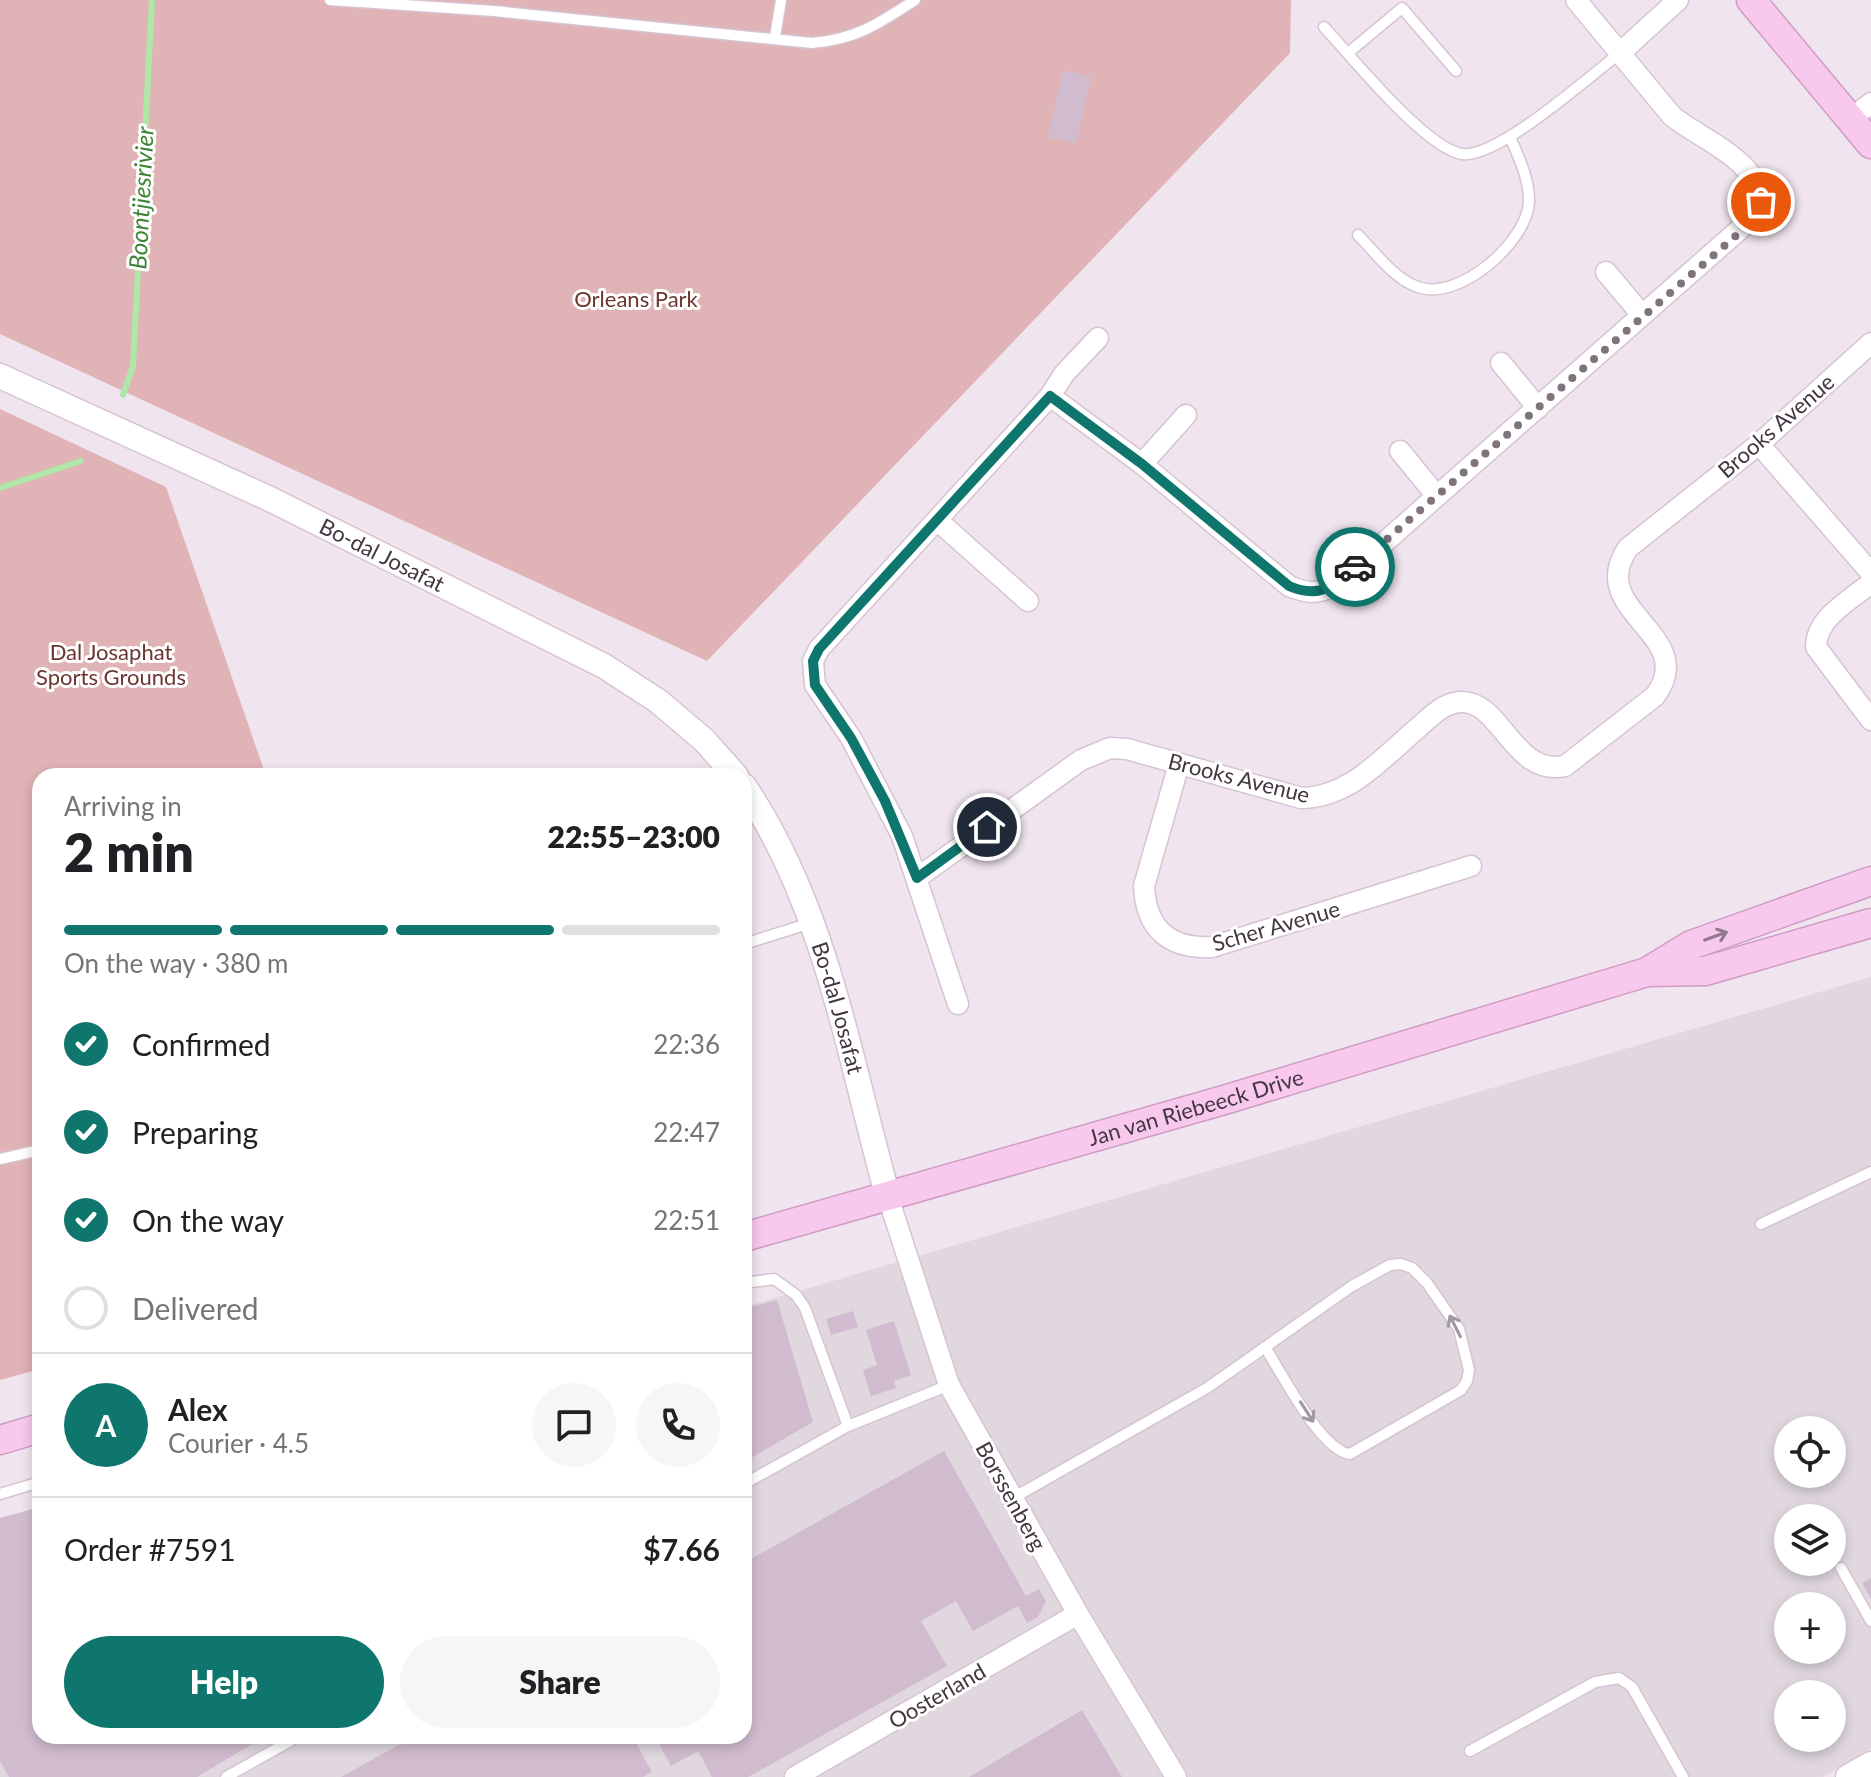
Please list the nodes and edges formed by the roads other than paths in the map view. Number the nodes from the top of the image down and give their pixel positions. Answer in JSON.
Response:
{"nodes":[{"id":1,"x":330,"y":0,"type":"edge"},
{"id":2,"x":781,"y":0,"type":"edge"},
{"id":3,"x":915,"y":0,"type":"edge"},
{"id":4,"x":1576,"y":0,"type":"edge"},
{"id":5,"x":1678,"y":0,"type":"edge"},
{"id":6,"x":1751,"y":0,"type":"edge"},
{"id":7,"x":1399,"y":4,"type":"edge"},
{"id":8,"x":1324,"y":27,"type":"dead end"},
{"id":9,"x":775,"y":37,"type":"junction"},
{"id":10,"x":1348,"y":53,"type":"junction"},
{"id":11,"x":1620,"y":53,"type":"junction"},
{"id":12,"x":1456,"y":71,"type":"dead end"},
{"id":13,"x":1861,"y":111,"type":"edge"},
{"id":14,"x":1510,"y":137,"type":"junction"},
{"id":15,"x":1871,"y":144,"type":"edge"},
{"id":16,"x":1358,"y":235,"type":"dead end"},
{"id":17,"x":1606,"y":272,"type":"dead end"},
{"id":18,"x":1642,"y":315,"type":"junction"},
{"id":19,"x":1098,"y":338,"type":"dead end"},
{"id":20,"x":1871,"y":343,"type":"edge"},
{"id":21,"x":1501,"y":363,"type":"dead end"},
{"id":22,"x":0,"y":376,"type":"edge"},
{"id":23,"x":1050,"y":396,"type":"junction"},
{"id":24,"x":1538,"y":408,"type":"junction"},
{"id":25,"x":1186,"y":415,"type":"dead end"},
{"id":26,"x":1759,"y":444,"type":"junction"},
{"id":27,"x":1400,"y":451,"type":"dead end"},
{"id":28,"x":1142,"y":464,"type":"junction"},
{"id":29,"x":1435,"y":494,"type":"junction"},
{"id":30,"x":937,"y":520,"type":"junction"},
{"id":31,"x":1871,"y":573,"type":"edge"},
{"id":32,"x":1871,"y":583,"type":"edge"},
{"id":33,"x":1028,"y":601,"type":"dead end"},
{"id":34,"x":1871,"y":720,"type":"edge"},
{"id":35,"x":1179,"y":764,"type":"junction"},
{"id":36,"x":729,"y":768,"type":"edge"},
{"id":37,"x":752,"y":799,"type":"edge"},
{"id":38,"x":1471,"y":866,"type":"dead end"},
{"id":39,"x":917,"y":878,"type":"junction"},
{"id":40,"x":1871,"y":881,"type":"edge"},
{"id":41,"x":813,"y":923,"type":"junction"},
{"id":42,"x":1871,"y":923,"type":"edge"},
{"id":43,"x":752,"y":942,"type":"edge"},
{"id":44,"x":1647,"y":972,"type":"junction"},
{"id":45,"x":958,"y":1004,"type":"dead end"},
{"id":46,"x":32,"y":1152,"type":"edge"},
{"id":47,"x":0,"y":1159,"type":"edge"},
{"id":48,"x":1871,"y":1172,"type":"edge"},
{"id":49,"x":888,"y":1197,"type":"junction"},
{"id":50,"x":1761,"y":1224,"type":"dead end"},
{"id":51,"x":752,"y":1235,"type":"edge"},
{"id":52,"x":752,"y":1282,"type":"edge"},
{"id":53,"x":1265,"y":1347,"type":"junction"},
{"id":54,"x":949,"y":1385,"type":"junction"},
{"id":55,"x":848,"y":1426,"type":"junction"},
{"id":56,"x":32,"y":1430,"type":"edge"},
{"id":57,"x":0,"y":1440,"type":"edge"},
{"id":58,"x":752,"y":1480,"type":"edge"},
{"id":59,"x":32,"y":1484,"type":"edge"},
{"id":60,"x":0,"y":1494,"type":"edge"},
{"id":61,"x":1013,"y":1498,"type":"junction"},
{"id":62,"x":1846,"y":1576,"type":"edge"},
{"id":63,"x":1078,"y":1614,"type":"junction"},
{"id":64,"x":1871,"y":1621,"type":"edge"},
{"id":65,"x":285,"y":1744,"type":"edge"},
{"id":66,"x":1470,"y":1751,"type":"dead end"},
{"id":67,"x":1871,"y":1764,"type":"edge"},
{"id":68,"x":226,"y":1777,"type":"edge"},
{"id":69,"x":795,"y":1777,"type":"edge"},
{"id":70,"x":1176,"y":1777,"type":"edge"},
{"id":71,"x":1683,"y":1777,"type":"edge"},
{"id":72,"x":1848,"y":1777,"type":"edge"}],
"edges":[{"from":1,"to":9,"type":"lane"},
{"from":2,"to":9,"type":"lane"},
{"from":3,"to":9,"type":"lane"},
{"from":4,"to":11,"type":"street"},
{"from":5,"to":11,"type":"street"},
{"from":6,"to":13,"type":"main road"},
{"from":7,"to":10,"type":"lane"},
{"from":7,"to":12,"type":"lane"},
{"from":8,"to":10,"type":"lane"},
{"from":10,"to":14,"type":"lane"},
{"from":11,"to":14,"type":"lane"},
{"from":11,"to":18,"type":"street"},
{"from":13,"to":15,"type":"main road"},
{"from":14,"to":16,"type":"lane"},
{"from":17,"to":18,"type":"street"},
{"from":18,"to":24,"type":"street"},
{"from":19,"to":23,"type":"street"},
{"from":20,"to":26,"type":"street","name":"Brooks Avenue"},
{"from":21,"to":24,"type":"street"},
{"from":22,"to":36,"type":"street","name":"Bo-dal Josafat"},
{"from":23,"to":28,"type":"street"},
{"from":23,"to":30,"type":"street"},
{"from":24,"to":29,"type":"street"},
{"from":25,"to":28,"type":"street"},
{"from":26,"to":31,"type":"street"},
{"from":26,"to":35,"type":"street","name":"Brooks Avenue"},
{"from":27,"to":29,"type":"street"},
{"from":28,"to":29,"type":"street"},
{"from":30,"to":33,"type":"street"},
{"from":30,"to":39,"type":"street"},
{"from":32,"to":34,"type":"street"},
{"from":35,"to":38,"type":"street","name":"Scher Avenue"},
{"from":35,"to":39,"type":"street","name":"Brooks Avenue"},
{"from":37,"to":41,"type":"street","name":"Bo-dal Josafat"},
{"from":39,"to":45,"type":"street"},
{"from":44,"to":40,"type":"main road","name":"Jan van Riebeeck Drive","one_way":true},
{"from":41,"to":43,"type":"lane"},
{"from":41,"to":49,"type":"street","name":"Bo-dal Josafat"},
{"from":42,"to":44,"type":"main road","name":"Jan van Riebeeck Drive"},
{"from":44,"to":49,"type":"main road","name":"Jan van Riebeeck Drive"},
{"from":46,"to":47,"type":"lane"},
{"from":48,"to":50,"type":"lane"},
{"from":49,"to":51,"type":"main road","name":"Jan van Riebeeck Drive"},
{"from":49,"to":54,"type":"street","name":"Borssenberg"},
{"from":52,"to":55,"type":"lane"},
{"from":53,"to":53,"type":"lane","one_way":true},
{"from":53,"to":61,"type":"lane"},
{"from":54,"to":55,"type":"lane"},
{"from":54,"to":61,"type":"street","name":"Borssenberg"},
{"from":55,"to":58,"type":"lane"},
{"from":56,"to":57,"type":"main road"},
{"from":59,"to":60,"type":"lane"},
{"from":61,"to":63,"type":"street","name":"Borssenberg"},
{"from":62,"to":64,"type":"lane"},
{"from":63,"to":69,"type":"street","name":"Oosterland"},
{"from":63,"to":70,"type":"street","name":"Borssenberg"},
{"from":65,"to":68,"type":"lane"},
{"from":66,"to":71,"type":"lane"},
{"from":67,"to":72,"type":"street"}]}
